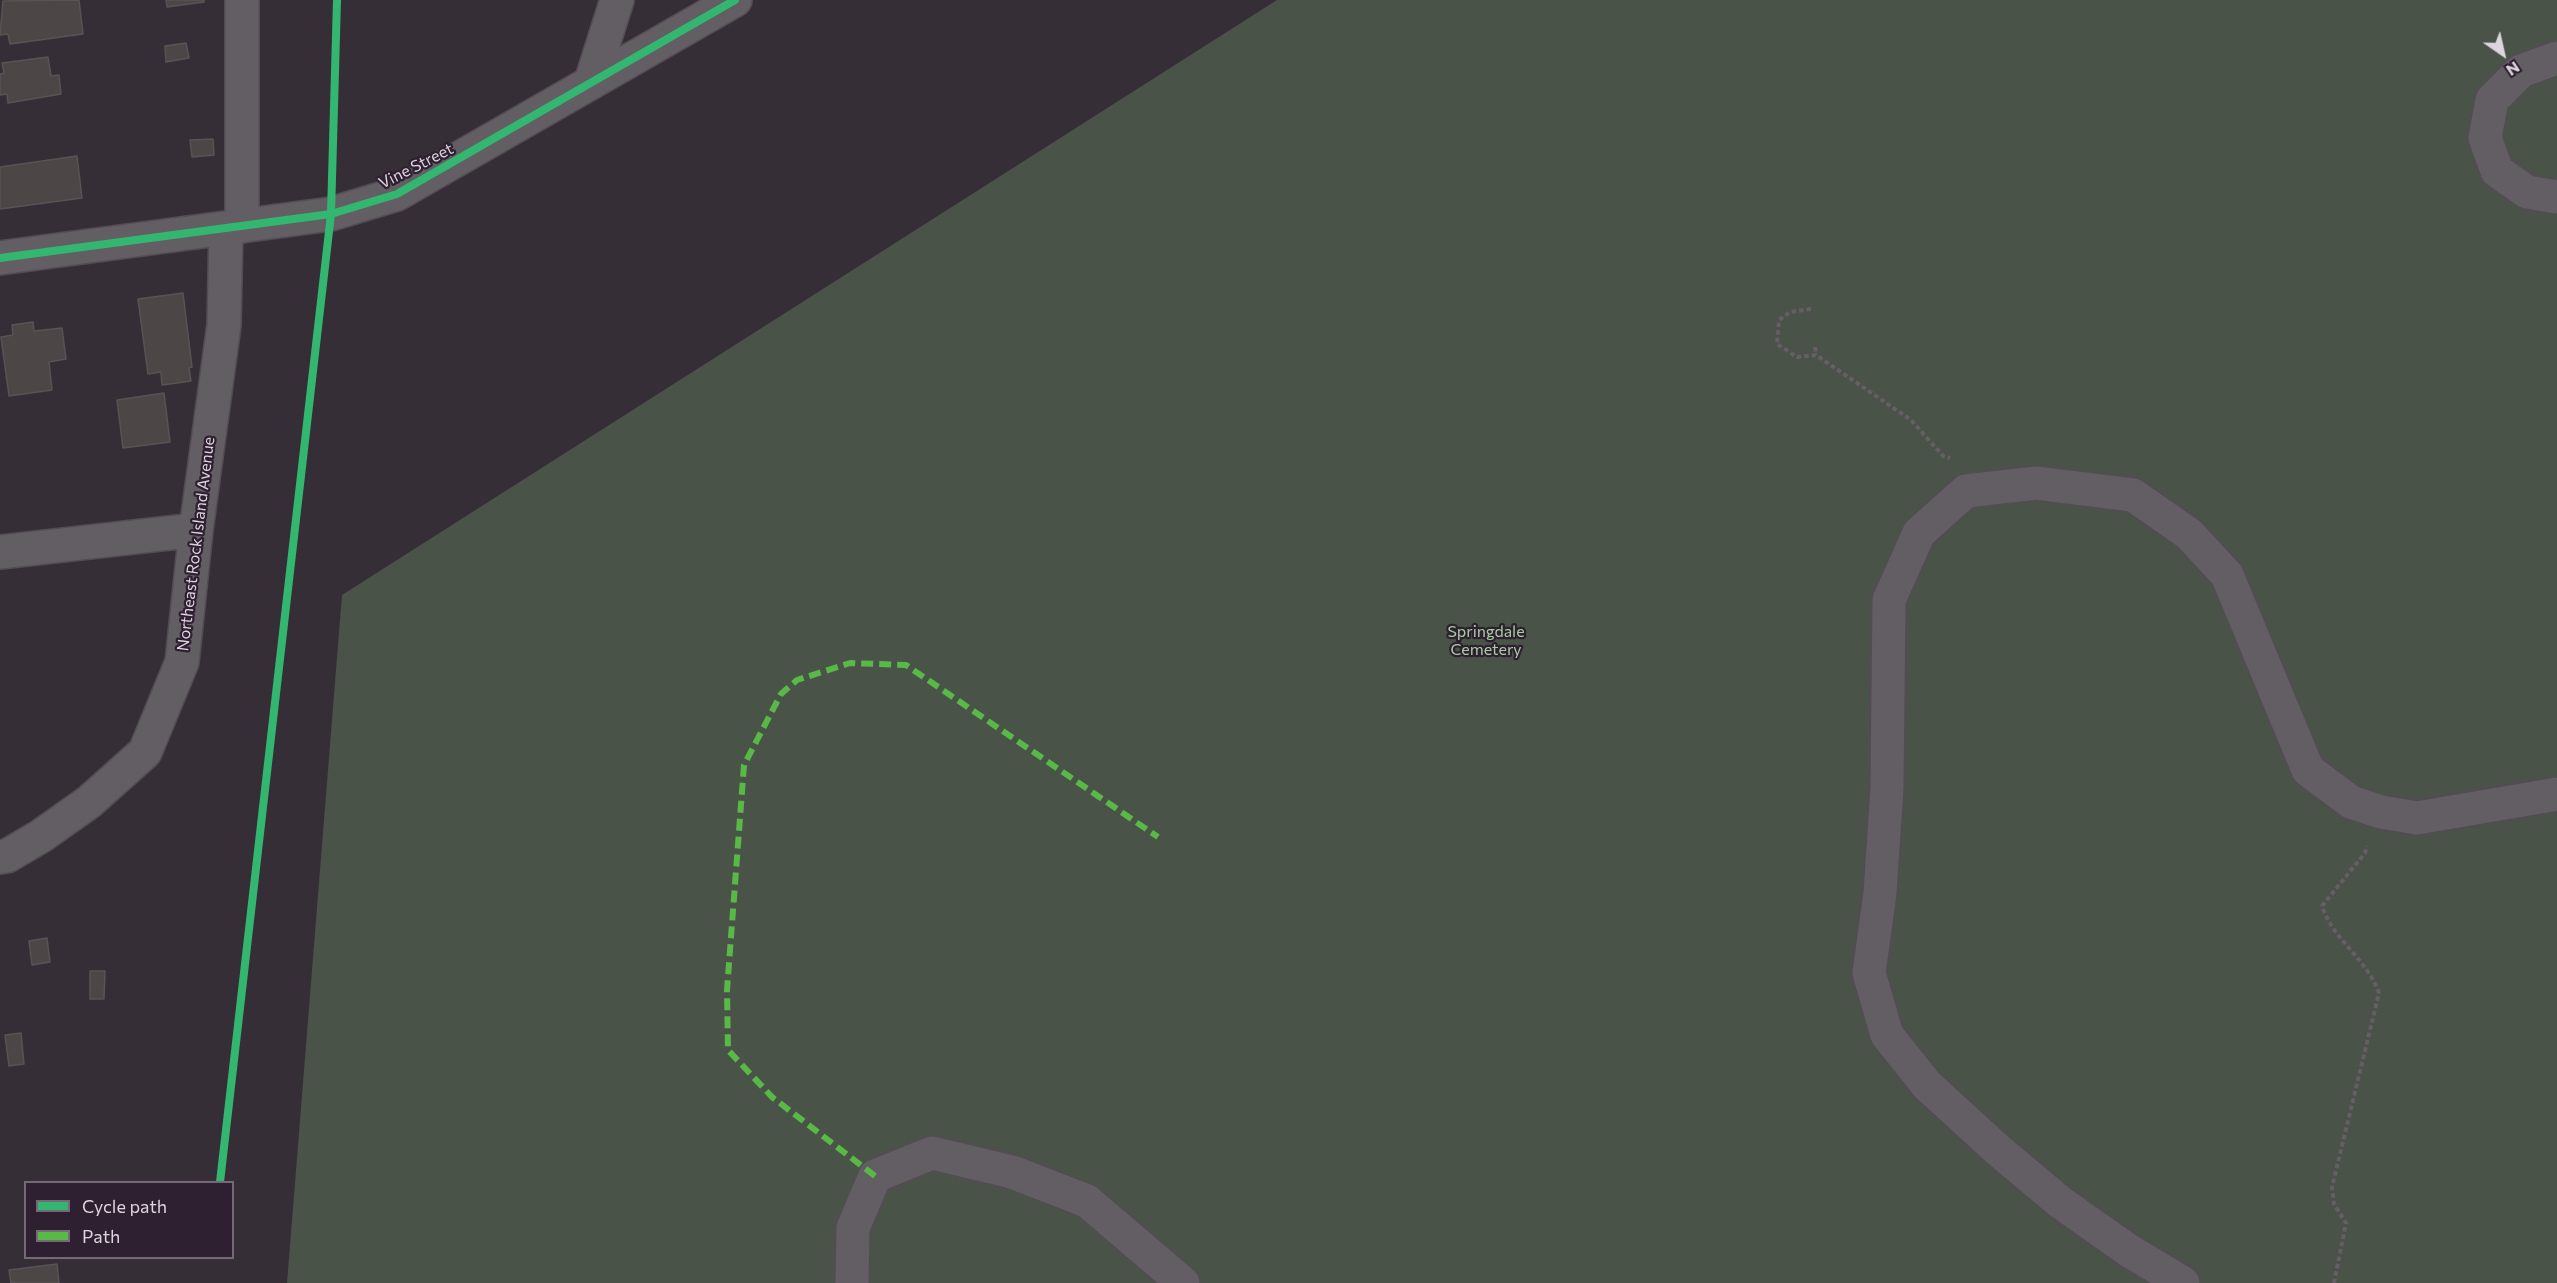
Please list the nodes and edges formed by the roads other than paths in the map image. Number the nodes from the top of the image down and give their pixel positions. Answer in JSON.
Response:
{"nodes":[{"id":1,"x":242,"y":0,"type":"edge"},
{"id":2,"x":617,"y":0,"type":"edge"},
{"id":3,"x":735,"y":0,"type":"edge"},
{"id":4,"x":2557,"y":58,"type":"edge"},
{"id":5,"x":591,"y":82,"type":"junction"},
{"id":6,"x":2557,"y":197,"type":"edge"},
{"id":7,"x":234,"y":227,"type":"junction"},
{"id":8,"x":0,"y":258,"type":"edge"},
{"id":9,"x":196,"y":530,"type":"junction"},
{"id":10,"x":0,"y":552,"type":"edge"},
{"id":11,"x":2557,"y":794,"type":"edge"},
{"id":12,"x":3,"y":856,"type":"edge"},
{"id":13,"x":852,"y":1283,"type":"edge"},
{"id":14,"x":1183,"y":1283,"type":"edge"},
{"id":15,"x":2183,"y":1283,"type":"edge"}],
"edges":[{"from":1,"to":7,"type":"street","name":"Northeast Rock Island Avenue"},
{"from":2,"to":5,"type":"street"},
{"from":3,"to":5,"type":"street","name":"Vine Street"},
{"from":4,"to":6,"type":"street"},
{"from":5,"to":7,"type":"street","name":"Vine Street"},
{"from":7,"to":8,"type":"street","name":"Vine Street"},
{"from":7,"to":9,"type":"street","name":"Northeast Rock Island Avenue"},
{"from":9,"to":10,"type":"street"},
{"from":9,"to":12,"type":"street","name":"Northeast Rock Island Avenue"},
{"from":11,"to":15,"type":"street"},
{"from":13,"to":14,"type":"street"}]}
